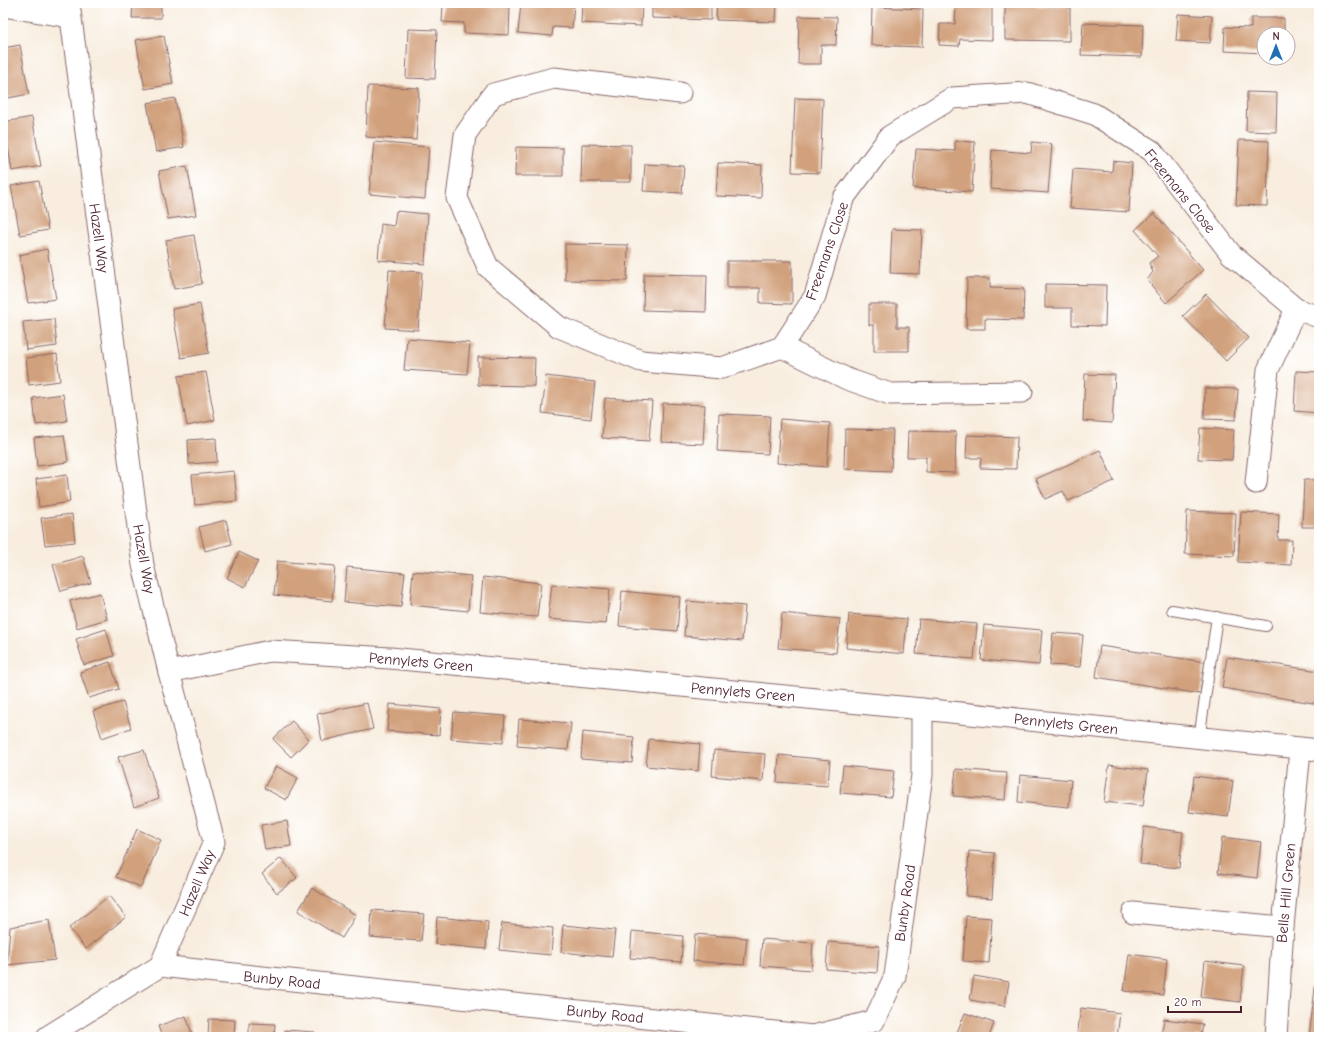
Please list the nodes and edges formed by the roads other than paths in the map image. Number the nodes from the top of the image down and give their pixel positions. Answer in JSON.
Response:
{"nodes":[{"id":1,"x":3,"y":6,"type":"edge"},
{"id":2,"x":69,"y":10,"type":"edge"},
{"id":3,"x":680,"y":93,"type":"dead end"},
{"id":4,"x":1296,"y":309,"type":"junction"},
{"id":5,"x":1319,"y":317,"type":"edge"},
{"id":6,"x":782,"y":347,"type":"junction"},
{"id":7,"x":1022,"y":392,"type":"dead end"},
{"id":8,"x":1256,"y":483,"type":"dead end"},
{"id":9,"x":1172,"y":610,"type":"dead end"},
{"id":10,"x":1216,"y":617,"type":"junction"},
{"id":11,"x":1266,"y":626,"type":"dead end"},
{"id":12,"x":169,"y":672,"type":"junction"},
{"id":13,"x":922,"y":709,"type":"junction"},
{"id":14,"x":1199,"y":738,"type":"junction"},
{"id":15,"x":1309,"y":750,"type":"edge"},
{"id":16,"x":1133,"y":914,"type":"dead end"},
{"id":17,"x":1283,"y":926,"type":"junction"},
{"id":18,"x":160,"y":966,"type":"junction"},
{"id":19,"x":47,"y":1037,"type":"edge"},
{"id":20,"x":1276,"y":1037,"type":"edge"}],
"edges":[{"from":1,"to":2,"type":"street"},
{"from":2,"to":12,"type":"street","name":"Hazell Way"},
{"from":3,"to":6,"type":"street"},
{"from":4,"to":5,"type":"street","name":"Freemans Close"},
{"from":4,"to":6,"type":"street","name":"Freemans Close"},
{"from":4,"to":8,"type":"street"},
{"from":6,"to":7,"type":"street"},
{"from":9,"to":10,"type":"lane"},
{"from":10,"to":11,"type":"lane"},
{"from":10,"to":14,"type":"lane"},
{"from":12,"to":13,"type":"street","name":"Pennylets Green"},
{"from":12,"to":18,"type":"street","name":"Hazell Way"},
{"from":13,"to":14,"type":"street","name":"Pennylets Green"},
{"from":13,"to":18,"type":"street","name":"Bunby Road"},
{"from":14,"to":15,"type":"street","name":"Pennylets Green"},
{"from":15,"to":17,"type":"street","name":"Bells Hill Green"},
{"from":16,"to":17,"type":"street"},
{"from":17,"to":20,"type":"street","name":"Bells Hill Green"},
{"from":18,"to":19,"type":"street"}]}
